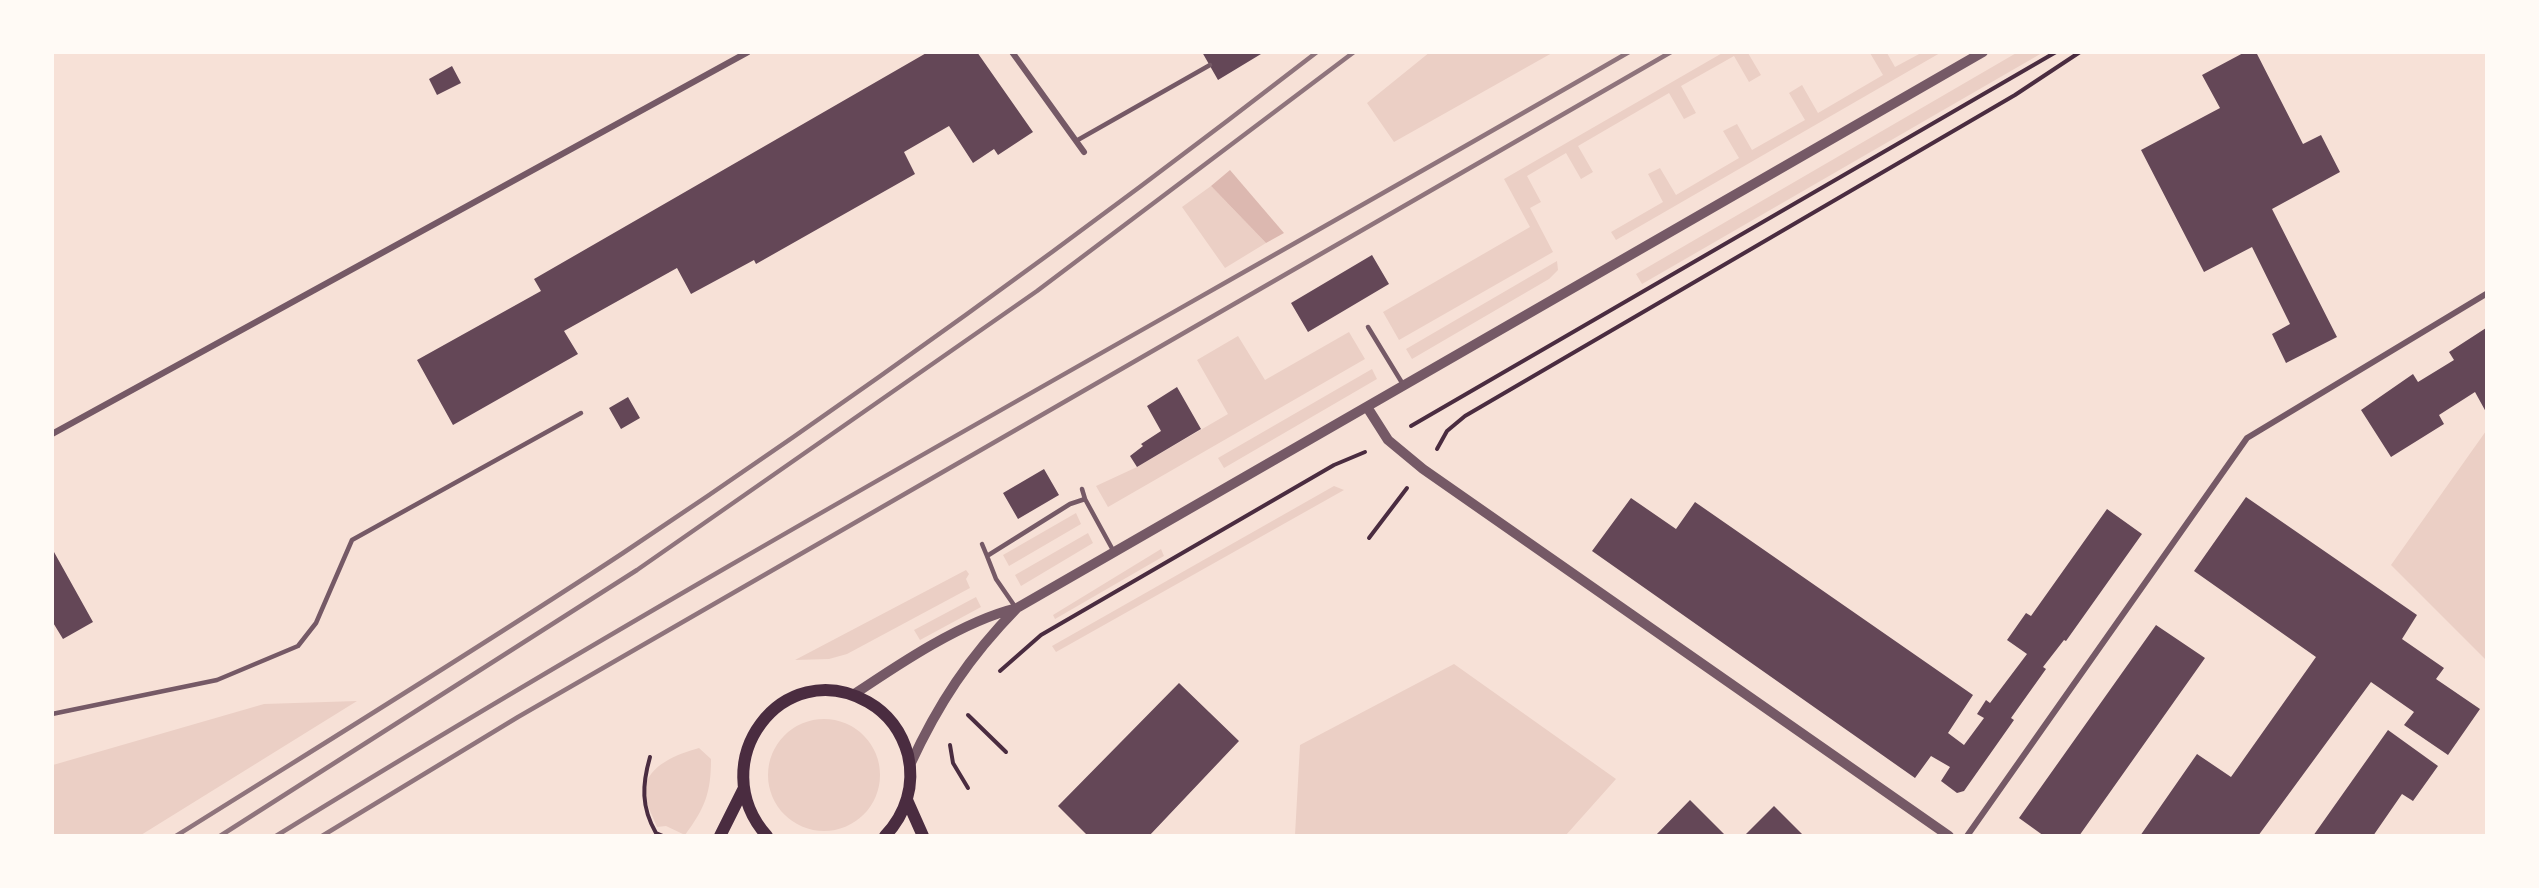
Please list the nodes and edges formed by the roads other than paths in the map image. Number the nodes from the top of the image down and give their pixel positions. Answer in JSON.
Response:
{"nodes":[{"id":1,"x":748,"y":52,"type":"edge"},
{"id":2,"x":1012,"y":52,"type":"edge"},
{"id":3,"x":1983,"y":52,"type":"edge"},
{"id":4,"x":1210,"y":66,"type":"dead end"},
{"id":5,"x":1076,"y":141,"type":"junction"},
{"id":6,"x":1084,"y":153,"type":"dead end"},
{"id":7,"x":2487,"y":294,"type":"edge"},
{"id":8,"x":1368,"y":327,"type":"dead end"},
{"id":9,"x":1404,"y":386,"type":"junction"},
{"id":10,"x":1367,"y":407,"type":"junction"},
{"id":11,"x":581,"y":412,"type":"dead end"},
{"id":12,"x":52,"y":434,"type":"edge"},
{"id":13,"x":1082,"y":489,"type":"dead end"},
{"id":14,"x":1085,"y":499,"type":"junction"},
{"id":15,"x":982,"y":544,"type":"dead end"},
{"id":16,"x":1114,"y":552,"type":"junction"},
{"id":17,"x":987,"y":556,"type":"junction"},
{"id":18,"x":1017,"y":608,"type":"junction"},
{"id":19,"x":853,"y":695,"type":"junction"},
{"id":20,"x":52,"y":714,"type":"edge"},
{"id":21,"x":910,"y":765,"type":"junction"},
{"id":22,"x":743,"y":790,"type":"junction"},
{"id":23,"x":907,"y":800,"type":"junction"},
{"id":24,"x":720,"y":836,"type":"edge"},
{"id":25,"x":767,"y":836,"type":"edge"},
{"id":26,"x":885,"y":836,"type":"edge"},
{"id":27,"x":923,"y":836,"type":"edge"},
{"id":28,"x":1949,"y":836,"type":"edge"},
{"id":29,"x":1966,"y":836,"type":"edge"}],
"edges":[{"from":1,"to":12,"type":"street"},
{"from":2,"to":5,"type":"street"},
{"from":3,"to":9,"type":"street"},
{"from":4,"to":5,"type":"lane"},
{"from":5,"to":6,"type":"street"},
{"from":7,"to":29,"type":"street"},
{"from":8,"to":9,"type":"lane"},
{"from":9,"to":10,"type":"street"},
{"from":10,"to":16,"type":"street"},
{"from":10,"to":28,"type":"street"},
{"from":11,"to":20,"type":"lane"},
{"from":13,"to":14,"type":"lane"},
{"from":14,"to":16,"type":"lane"},
{"from":14,"to":17,"type":"lane"},
{"from":15,"to":17,"type":"lane"},
{"from":16,"to":18,"type":"street"},
{"from":17,"to":18,"type":"lane"},
{"from":18,"to":19,"type":"street"},
{"from":18,"to":21,"type":"street"},
{"from":19,"to":21,"type":"main road"},
{"from":19,"to":22,"type":"main road"},
{"from":21,"to":23,"type":"main road"},
{"from":22,"to":24,"type":"main road"},
{"from":22,"to":25,"type":"main road"},
{"from":23,"to":26,"type":"main road"},
{"from":23,"to":27,"type":"main road"}]}
